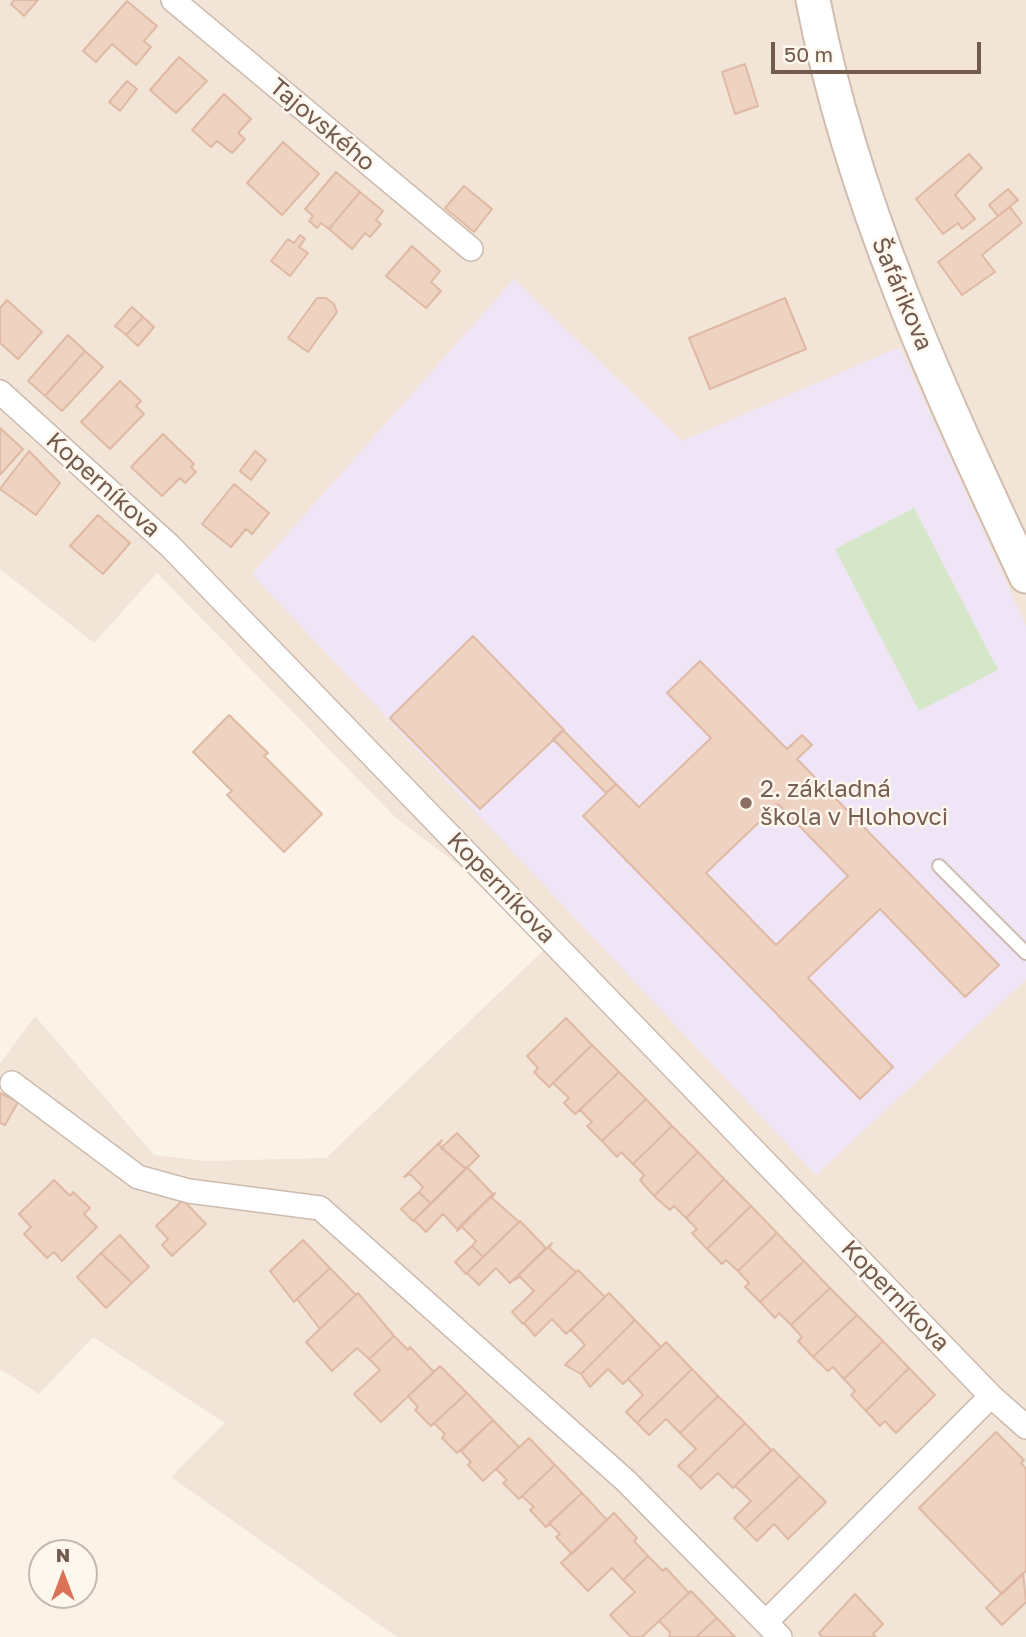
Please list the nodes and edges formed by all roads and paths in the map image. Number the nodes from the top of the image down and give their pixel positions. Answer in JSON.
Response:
{"nodes":[{"id":1,"x":173,"y":0,"type":"edge"},
{"id":2,"x":813,"y":0,"type":"edge"},
{"id":3,"x":471,"y":249,"type":"dead end"},
{"id":4,"x":0,"y":392,"type":"edge"},
{"id":5,"x":1026,"y":576,"type":"edge"},
{"id":6,"x":939,"y":866,"type":"dead end"},
{"id":7,"x":1026,"y":953,"type":"edge"},
{"id":8,"x":12,"y":1083,"type":"dead end"},
{"id":9,"x":991,"y":1396,"type":"junction"},
{"id":10,"x":1026,"y":1427,"type":"edge"},
{"id":11,"x":773,"y":1630,"type":"edge"}],
"edges":[{"from":1,"to":3,"type":"street","name":"Tajovského"},
{"from":2,"to":5,"type":"main road","name":"Šafárikova"},
{"from":4,"to":9,"type":"street","name":"Koperníkova"},
{"from":6,"to":7,"type":"lane"},
{"from":8,"to":11,"type":"street"},
{"from":9,"to":10,"type":"street","name":"Koperníkova"},
{"from":9,"to":11,"type":"street"}]}
